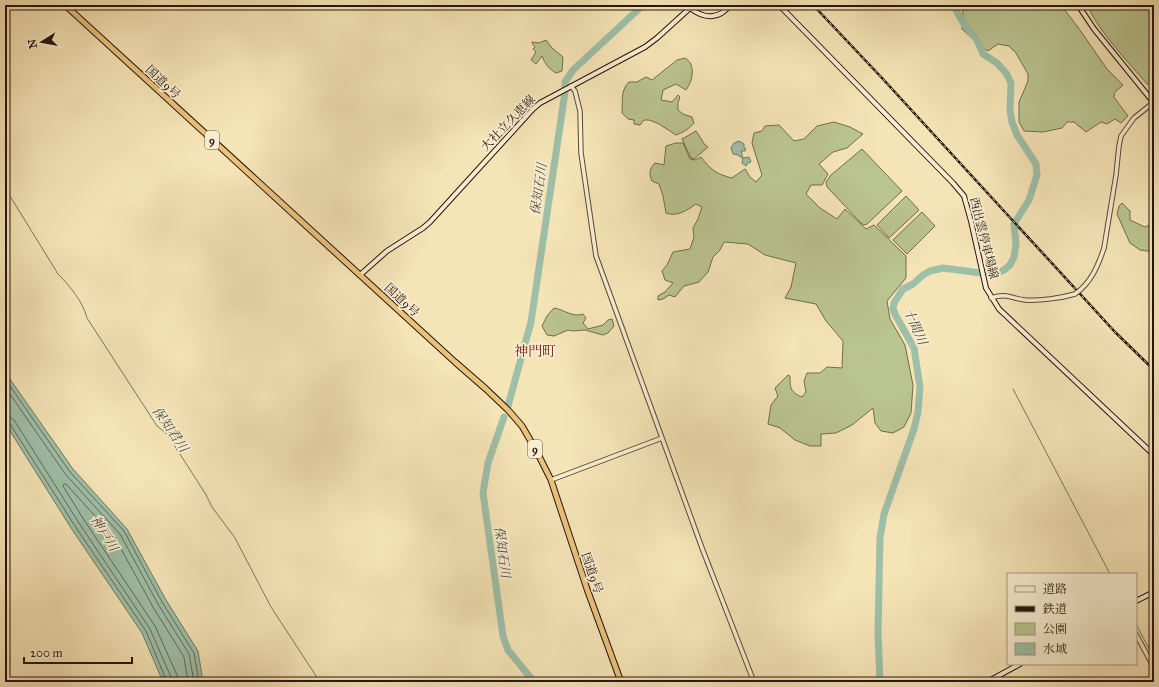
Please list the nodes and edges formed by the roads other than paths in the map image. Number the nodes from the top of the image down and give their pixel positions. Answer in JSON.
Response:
{"nodes":[{"id":1,"x":65,"y":5,"type":"edge"},
{"id":2,"x":730,"y":5,"type":"edge"},
{"id":3,"x":779,"y":5,"type":"edge"},
{"id":4,"x":1078,"y":5,"type":"edge"},
{"id":5,"x":569,"y":87,"type":"junction"},
{"id":6,"x":1154,"y":103,"type":"edge"},
{"id":7,"x":360,"y":275,"type":"junction"},
{"id":8,"x":991,"y":298,"type":"junction"},
{"id":9,"x":662,"y":438,"type":"junction"},
{"id":10,"x":1154,"y":455,"type":"edge"},
{"id":11,"x":551,"y":480,"type":"junction"},
{"id":12,"x":1153,"y":594,"type":"edge"},
{"id":13,"x":1137,"y":601,"type":"edge"},
{"id":14,"x":1137,"y":636,"type":"edge"},
{"id":15,"x":1018,"y":665,"type":"edge"},
{"id":16,"x":1154,"y":668,"type":"edge"},
{"id":17,"x":622,"y":682,"type":"edge"},
{"id":18,"x":754,"y":682,"type":"edge"},
{"id":19,"x":987,"y":682,"type":"edge"}],
"edges":[{"from":1,"to":7,"type":"highway","name":"国道9号","number":"9"},
{"from":2,"to":5,"type":"main road","name":"大社立久恵線"},
{"from":3,"to":8,"type":"main road","name":"西出雲停車場線"},
{"from":4,"to":6,"type":"main road"},
{"from":5,"to":7,"type":"main road","name":"大社立久恵線"},
{"from":5,"to":9,"type":"street"},
{"from":6,"to":8,"type":"street","bridge":true},
{"from":7,"to":11,"type":"highway","name":"国道9号","number":"9"},
{"from":8,"to":10,"type":"main road","name":"西出雲停車場線"},
{"from":9,"to":11,"type":"street"},
{"from":9,"to":18,"type":"street"},
{"from":11,"to":17,"type":"highway","name":"国道9号","number":"9"},
{"from":12,"to":13,"type":"main road"},
{"from":14,"to":16,"type":"street"},
{"from":15,"to":19,"type":"main road"}]}
